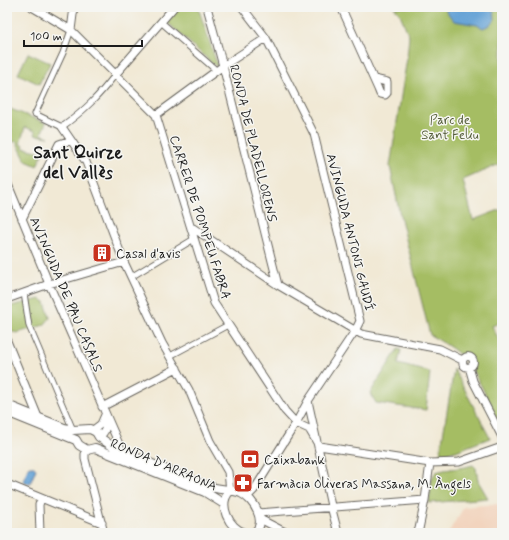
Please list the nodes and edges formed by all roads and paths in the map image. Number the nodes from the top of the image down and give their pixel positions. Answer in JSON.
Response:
{"nodes":[{"id":1,"x":32,"y":7,"type":"edge"},
{"id":2,"x":74,"y":7,"type":"edge"},
{"id":3,"x":174,"y":7,"type":"edge"},
{"id":4,"x":207,"y":7,"type":"edge"},
{"id":5,"x":242,"y":7,"type":"edge"},
{"id":6,"x":341,"y":7,"type":"edge"},
{"id":7,"x":161,"y":22,"type":"junction"},
{"id":8,"x":71,"y":30,"type":"junction"},
{"id":9,"x":266,"y":38,"type":"junction"},
{"id":10,"x":220,"y":68,"type":"junction"},
{"id":11,"x":115,"y":75,"type":"junction"},
{"id":12,"x":374,"y":79,"type":"dead end"},
{"id":13,"x":156,"y":116,"type":"junction"},
{"id":14,"x":62,"y":127,"type":"junction"},
{"id":15,"x":71,"y":140,"type":"junction"},
{"id":16,"x":7,"y":182,"type":"edge"},
{"id":17,"x":22,"y":219,"type":"junction"},
{"id":18,"x":191,"y":228,"type":"junction"},
{"id":19,"x":194,"y":239,"type":"junction"},
{"id":20,"x":124,"y":262,"type":"junction"},
{"id":21,"x":131,"y":277,"type":"junction"},
{"id":22,"x":48,"y":284,"type":"junction"},
{"id":23,"x":278,"y":285,"type":"junction"},
{"id":24,"x":24,"y":293,"type":"junction"},
{"id":25,"x":7,"y":299,"type":"edge"},
{"id":26,"x":228,"y":325,"type":"junction"},
{"id":27,"x":355,"y":331,"type":"junction"},
{"id":28,"x":7,"y":341,"type":"edge"},
{"id":29,"x":170,"y":356,"type":"junction"},
{"id":30,"x":177,"y":368,"type":"junction"},
{"id":31,"x":308,"y":402,"type":"junction"},
{"id":32,"x":7,"y":405,"type":"edge"},
{"id":33,"x":102,"y":407,"type":"junction"},
{"id":34,"x":7,"y":412,"type":"edge"},
{"id":35,"x":106,"y":415,"type":"junction"},
{"id":36,"x":38,"y":418,"type":"junction"},
{"id":37,"x":296,"y":423,"type":"junction"},
{"id":38,"x":72,"y":430,"type":"junction"},
{"id":39,"x":82,"y":430,"type":"junction"},
{"id":40,"x":93,"y":430,"type":"junction"},
{"id":41,"x":100,"y":437,"type":"junction"},
{"id":42,"x":502,"y":437,"type":"edge"},
{"id":43,"x":76,"y":440,"type":"junction"},
{"id":44,"x":319,"y":446,"type":"junction"},
{"id":45,"x":502,"y":447,"type":"edge"},
{"id":46,"x":91,"y":449,"type":"junction"},
{"id":47,"x":122,"y":451,"type":"junction"},
{"id":48,"x":430,"y":463,"type":"junction"},
{"id":49,"x":7,"y":484,"type":"edge"},
{"id":50,"x":230,"y":491,"type":"junction"},
{"id":51,"x":247,"y":497,"type":"junction"},
{"id":52,"x":41,"y":498,"type":"junction"},
{"id":53,"x":425,"y":500,"type":"junction"},
{"id":54,"x":224,"y":504,"type":"junction"},
{"id":55,"x":331,"y":506,"type":"junction"},
{"id":56,"x":259,"y":516,"type":"junction"},
{"id":57,"x":105,"y":530,"type":"edge"},
{"id":58,"x":40,"y":533,"type":"edge"},
{"id":59,"x":245,"y":533,"type":"edge"},
{"id":60,"x":254,"y":533,"type":"edge"},
{"id":61,"x":287,"y":533,"type":"edge"},
{"id":62,"x":338,"y":533,"type":"edge"},
{"id":63,"x":417,"y":533,"type":"edge"}],
"edges":[{"from":1,"to":8,"type":"street","name":"CARRER DE POMPEU FABRA"},
{"from":2,"to":8,"type":"street"},
{"from":3,"to":7,"type":"street"},
{"from":4,"to":10,"type":"street","name":"RONDA DE PLADELLORENS"},
{"from":5,"to":9,"type":"street","name":"AVINGUDA ANTONI GAUDÍ"},
{"from":6,"to":12,"type":"street"},
{"from":7,"to":10,"type":"street"},
{"from":7,"to":11,"type":"street"},
{"from":8,"to":11,"type":"street","name":"CARRER DE POMPEU FABRA"},
{"from":8,"to":14,"type":"street"},
{"from":9,"to":10,"type":"street"},
{"from":9,"to":27,"type":"street","name":"AVINGUDA ANTONI GAUDÍ"},
{"from":10,"to":13,"type":"street"},
{"from":10,"to":23,"type":"street","name":"RONDA DE PLADELLORENS"},
{"from":11,"to":13,"type":"street","name":"CARRER DE POMPEU FABRA"},
{"from":11,"to":14,"type":"street"},
{"from":13,"to":18,"type":"street","name":"CARRER DE POMPEU FABRA"},
{"from":14,"to":15,"type":"street"},
{"from":15,"to":17,"type":"street"},
{"from":15,"to":20,"type":"street"},
{"from":16,"to":17,"type":"street","name":"AVINGUDA DE PAU CASALS"},
{"from":17,"to":22,"type":"street","name":"AVINGUDA DE PAU CASALS"},
{"from":18,"to":19,"type":"street","name":"CARRER DE POMPEU FABRA"},
{"from":18,"to":23,"type":"street"},
{"from":19,"to":21,"type":"street"},
{"from":19,"to":26,"type":"street","name":"CARRER DE POMPEU FABRA"},
{"from":20,"to":21,"type":"street"},
{"from":20,"to":22,"type":"street"},
{"from":21,"to":29,"type":"street"},
{"from":22,"to":24,"type":"street"},
{"from":22,"to":33,"type":"street","name":"AVINGUDA DE PAU CASALS"},
{"from":23,"to":27,"type":"street"},
{"from":24,"to":25,"type":"street"},
{"from":24,"to":38,"type":"street"},
{"from":26,"to":29,"type":"street"},
{"from":26,"to":37,"type":"street","name":"CARRER DE POMPEU FABRA"},
{"from":27,"to":31,"type":"street","name":"AVINGUDA ANTONI GAUDÍ"},
{"from":27,"to":42,"type":"street"},
{"from":28,"to":36,"type":"street"},
{"from":29,"to":30,"type":"street"},
{"from":30,"to":33,"type":"street"},
{"from":30,"to":50,"type":"street"},
{"from":31,"to":37,"type":"street","name":"AVINGUDA ANTONI GAUDÍ"},
{"from":31,"to":44,"type":"street"},
{"from":32,"to":36,"type":"street"},
{"from":33,"to":35,"type":"street","name":"AVINGUDA DE PAU CASALS"},
{"from":34,"to":43,"type":"street","name":"RONDA D'ARRAONA"},
{"from":35,"to":40,"type":"street"},
{"from":35,"to":41,"type":"street"},
{"from":35,"to":47,"type":"street","name":"AVINGUDA DE PAU CASALS"},
{"from":36,"to":38,"type":"street"},
{"from":37,"to":44,"type":"street","name":"CARRER DE POMPEU FABRA"},
{"from":37,"to":51,"type":"street","name":"AVINGUDA ANTONI GAUDÍ"},
{"from":38,"to":39,"type":"street"},
{"from":39,"to":40,"type":"street"},
{"from":39,"to":43,"type":"street"},
{"from":40,"to":41,"type":"street","name":"RONDA D'ARRAONA"},
{"from":41,"to":46,"type":"street","name":"RONDA D'ARRAONA"},
{"from":41,"to":47,"type":"street","name":"RONDA D'ARRAONA"},
{"from":43,"to":46,"type":"street","name":"RONDA D'ARRAONA"},
{"from":44,"to":48,"type":"street"},
{"from":44,"to":55,"type":"street"},
{"from":45,"to":48,"type":"street"},
{"from":46,"to":54,"type":"street","name":"RONDA D'ARRAONA"},
{"from":46,"to":57,"type":"street"},
{"from":47,"to":50,"type":"street","name":"RONDA D'ARRAONA"},
{"from":48,"to":53,"type":"street"},
{"from":49,"to":52,"type":"street"},
{"from":50,"to":51,"type":"street","name":"RONDA D'ARRAONA"},
{"from":50,"to":54,"type":"street"},
{"from":51,"to":56,"type":"street"},
{"from":52,"to":57,"type":"street"},
{"from":52,"to":58,"type":"street"},
{"from":53,"to":55,"type":"street"},
{"from":53,"to":63,"type":"street"},
{"from":54,"to":59,"type":"street"},
{"from":55,"to":56,"type":"street"},
{"from":55,"to":62,"type":"street"},
{"from":56,"to":60,"type":"street"},
{"from":56,"to":61,"type":"street"}]}
